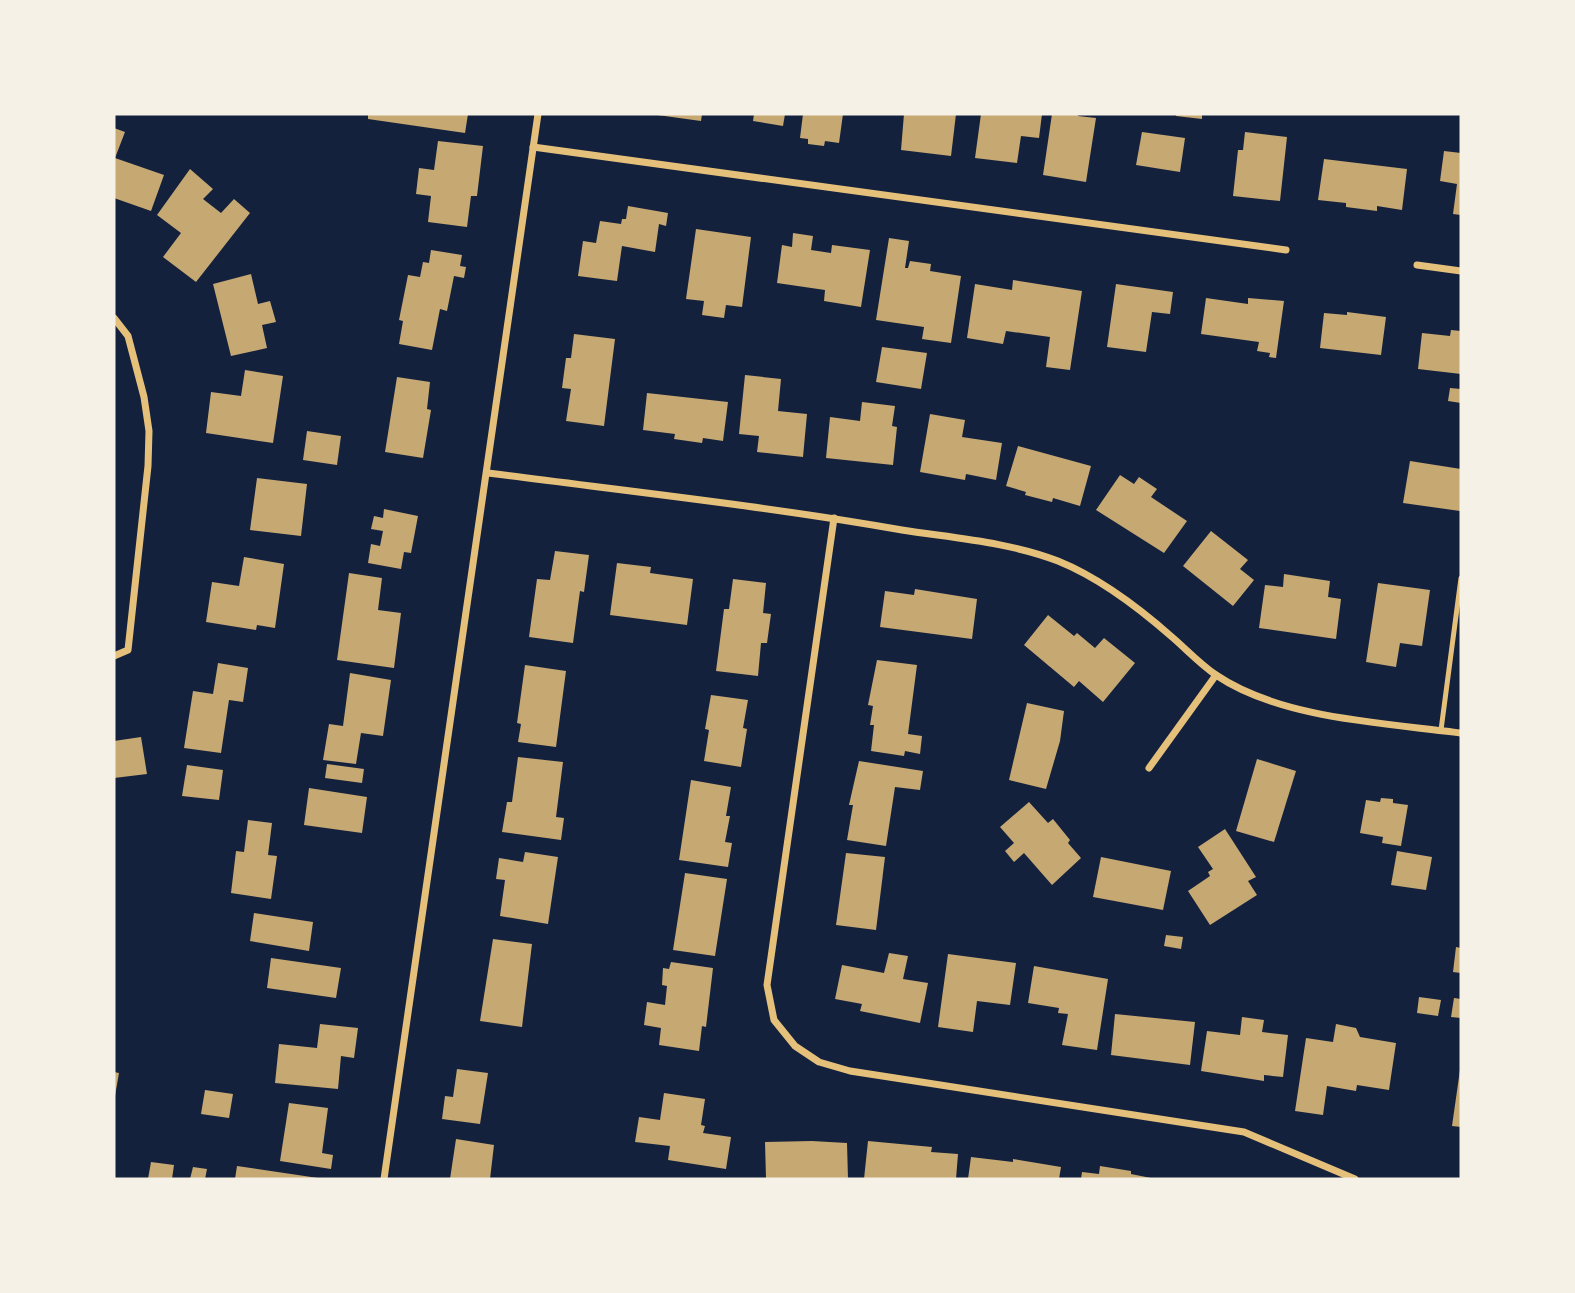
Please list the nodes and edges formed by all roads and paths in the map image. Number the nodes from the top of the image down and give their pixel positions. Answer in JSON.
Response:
{"nodes":[{"id":1,"x":538,"y":114,"type":"edge"},
{"id":2,"x":533,"y":147,"type":"junction"},
{"id":3,"x":1286,"y":250,"type":"dead end"},
{"id":4,"x":1417,"y":265,"type":"dead end"},
{"id":5,"x":1461,"y":271,"type":"edge"},
{"id":6,"x":114,"y":318,"type":"edge"},
{"id":7,"x":488,"y":473,"type":"junction"},
{"id":8,"x":834,"y":518,"type":"junction"},
{"id":9,"x":1461,"y":578,"type":"edge"},
{"id":10,"x":114,"y":656,"type":"edge"},
{"id":11,"x":1216,"y":675,"type":"junction"},
{"id":12,"x":1441,"y":730,"type":"junction"},
{"id":13,"x":1461,"y":733,"type":"edge"},
{"id":14,"x":1149,"y":768,"type":"dead end"},
{"id":15,"x":384,"y":1179,"type":"edge"},
{"id":16,"x":1355,"y":1179,"type":"edge"}],
"edges":[{"from":1,"to":2,"type":"street"},
{"from":2,"to":3,"type":"street"},
{"from":2,"to":7,"type":"street"},
{"from":4,"to":5,"type":"street"},
{"from":6,"to":10,"type":"street"},
{"from":7,"to":8,"type":"street"},
{"from":7,"to":15,"type":"street"},
{"from":8,"to":11,"type":"street"},
{"from":8,"to":16,"type":"street"},
{"from":9,"to":12,"type":"lane"},
{"from":11,"to":12,"type":"street"},
{"from":11,"to":14,"type":"street"},
{"from":12,"to":13,"type":"street"}]}
